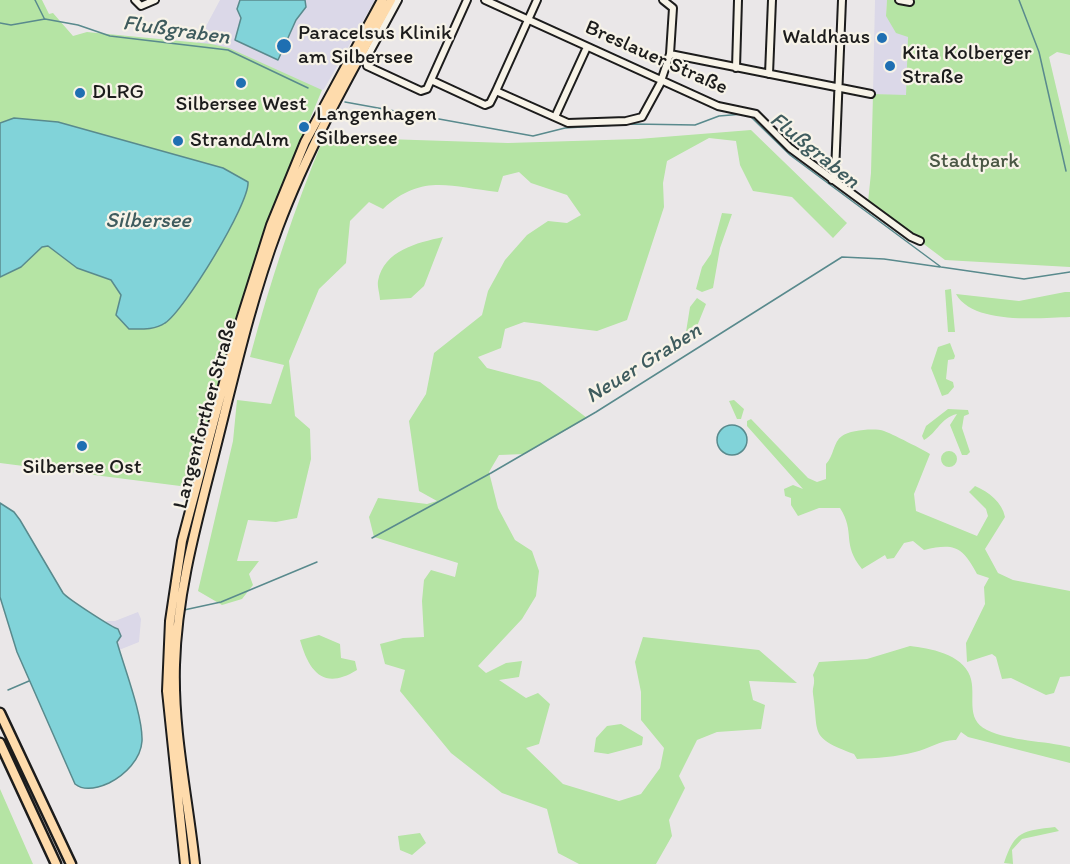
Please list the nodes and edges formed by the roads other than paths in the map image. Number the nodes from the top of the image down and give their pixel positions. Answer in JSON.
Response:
{"nodes":[{"id":1,"x":135,"y":0,"type":"edge"},
{"id":2,"x":155,"y":0,"type":"edge"},
{"id":3,"x":382,"y":0,"type":"edge"},
{"id":4,"x":391,"y":0,"type":"edge"},
{"id":5,"x":398,"y":0,"type":"edge"},
{"id":6,"x":467,"y":0,"type":"edge"},
{"id":7,"x":485,"y":0,"type":"edge"},
{"id":8,"x":537,"y":0,"type":"edge"},
{"id":9,"x":663,"y":0,"type":"edge"},
{"id":10,"x":738,"y":0,"type":"edge"},
{"id":11,"x":772,"y":0,"type":"edge"},
{"id":12,"x":842,"y":0,"type":"edge"},
{"id":13,"x":900,"y":0,"type":"edge"},
{"id":14,"x":910,"y":2,"type":"dead end"},
{"id":15,"x":528,"y":20,"type":"junction"},
{"id":16,"x":587,"y":46,"type":"junction"},
{"id":17,"x":670,"y":54,"type":"junction"},
{"id":18,"x":736,"y":68,"type":"junction"},
{"id":19,"x":769,"y":74,"type":"junction"},
{"id":20,"x":431,"y":80,"type":"junction"},
{"id":21,"x":661,"y":80,"type":"junction"},
{"id":22,"x":838,"y":88,"type":"junction"},
{"id":23,"x":496,"y":91,"type":"junction"},
{"id":24,"x":871,"y":94,"type":"dead end"},
{"id":25,"x":555,"y":117,"type":"junction"},
{"id":26,"x":832,"y":180,"type":"junction"},
{"id":27,"x":920,"y":241,"type":"dead end"},
{"id":28,"x":0,"y":713,"type":"edge"},
{"id":29,"x":0,"y":742,"type":"edge"},
{"id":30,"x":57,"y":864,"type":"edge"},
{"id":31,"x":71,"y":864,"type":"edge"},
{"id":32,"x":185,"y":864,"type":"edge"},
{"id":33,"x":195,"y":864,"type":"edge"}],
"edges":[{"from":1,"to":2,"type":"street"},
{"from":3,"to":32,"type":"main road","name":"Langenforther Straße"},
{"from":4,"to":33,"type":"main road","name":"Langenforther Straße"},
{"from":5,"to":20,"type":"street"},
{"from":6,"to":20,"type":"street"},
{"from":7,"to":15,"type":"street","name":"Breslauer Straße"},
{"from":8,"to":15,"type":"street"},
{"from":9,"to":17,"type":"street"},
{"from":10,"to":18,"type":"street"},
{"from":11,"to":19,"type":"street"},
{"from":12,"to":22,"type":"street"},
{"from":13,"to":14,"type":"street"},
{"from":15,"to":16,"type":"street","name":"Breslauer Straße"},
{"from":15,"to":23,"type":"street"},
{"from":16,"to":21,"type":"street","name":"Breslauer Straße"},
{"from":16,"to":25,"type":"street"},
{"from":17,"to":18,"type":"street"},
{"from":17,"to":21,"type":"street"},
{"from":18,"to":19,"type":"street"},
{"from":19,"to":22,"type":"street"},
{"from":20,"to":23,"type":"street"},
{"from":21,"to":25,"type":"street"},
{"from":21,"to":26,"type":"street","name":"Breslauer Straße"},
{"from":22,"to":24,"type":"street"},
{"from":22,"to":26,"type":"street"},
{"from":23,"to":25,"type":"street"},
{"from":26,"to":27,"type":"street","name":"Breslauer Straße"},
{"from":28,"to":31,"type":"highway"},
{"from":29,"to":30,"type":"highway"}]}
